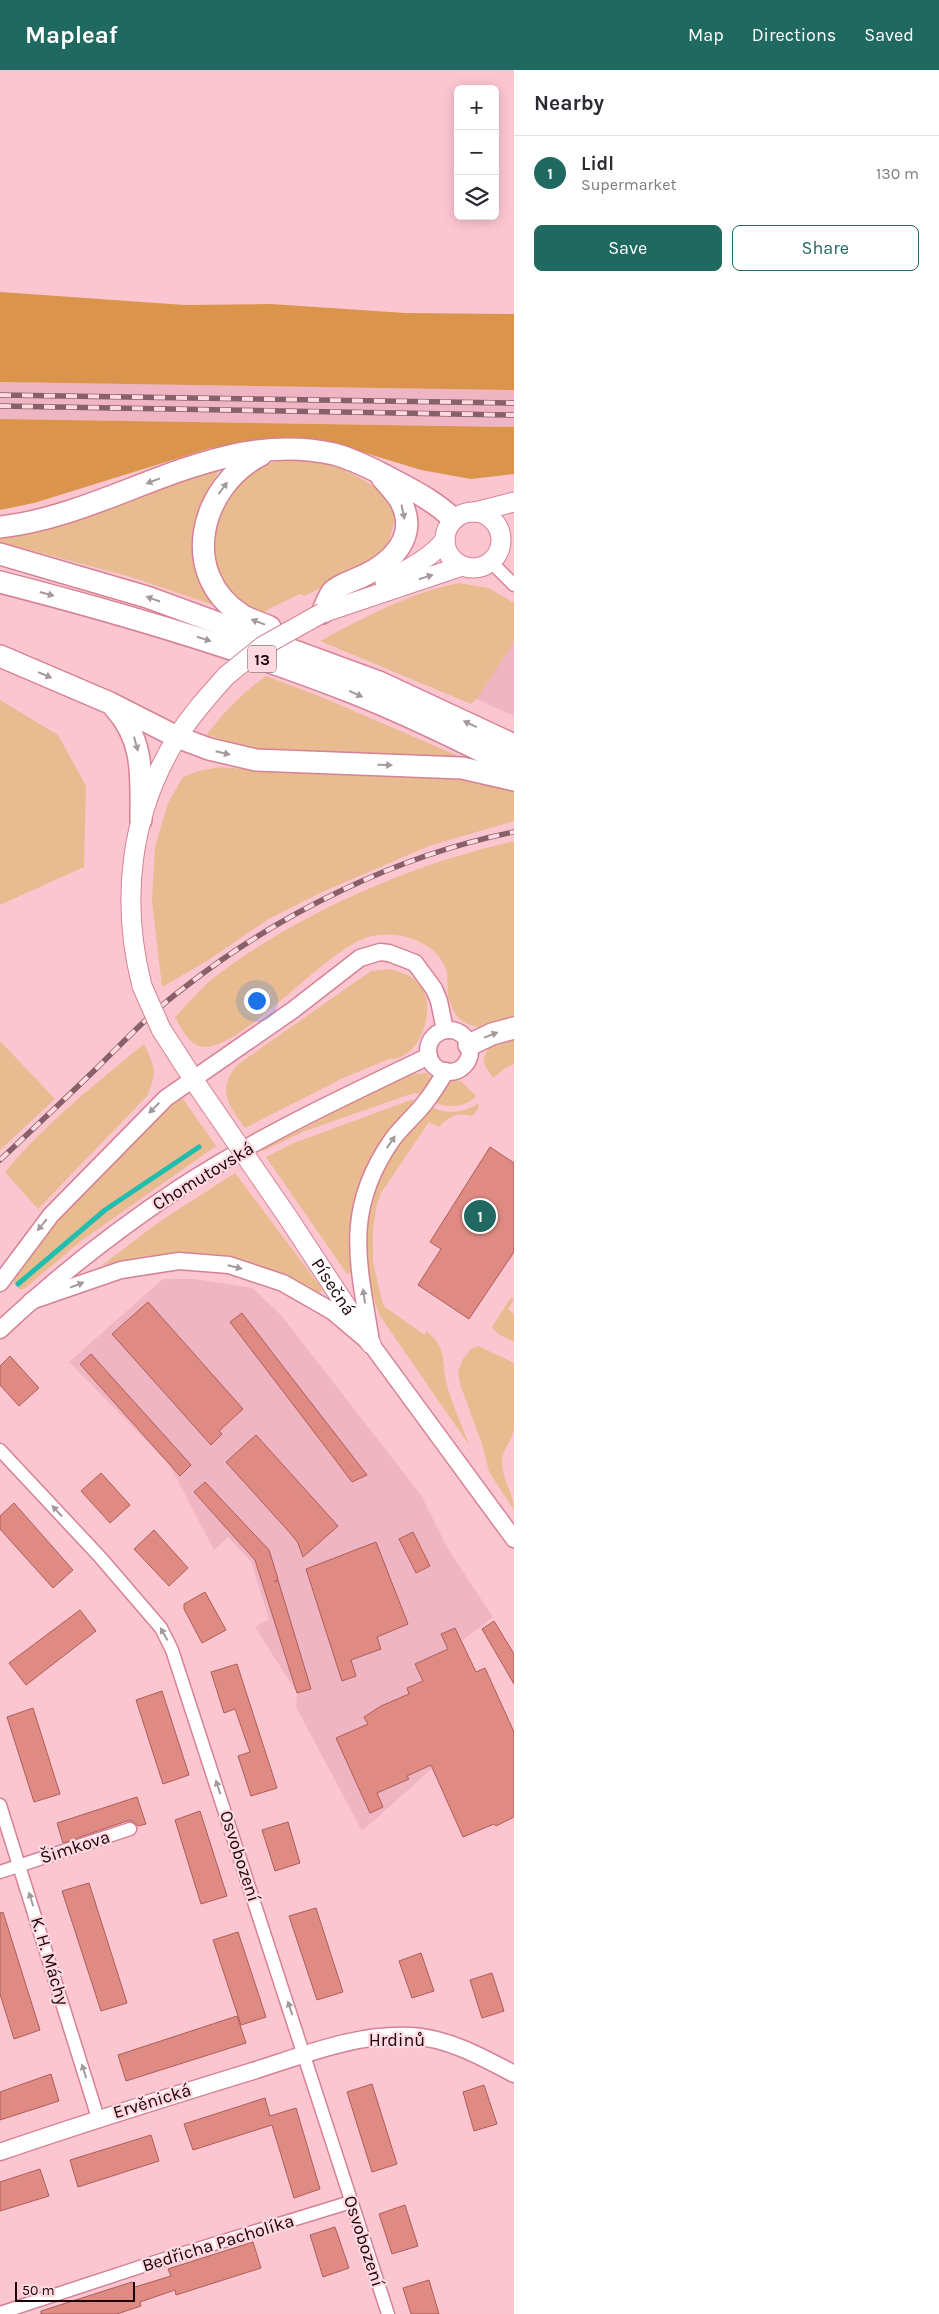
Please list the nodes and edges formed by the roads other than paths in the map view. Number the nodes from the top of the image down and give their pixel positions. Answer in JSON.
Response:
{"nodes":[{"id":1,"x":268,"y":451,"type":"junction"},
{"id":2,"x":377,"y":472,"type":"junction"},
{"id":3,"x":514,"y":502,"type":"edge"},
{"id":4,"x":475,"y":512,"type":"junction"},
{"id":5,"x":454,"y":519,"type":"junction"},
{"id":6,"x":0,"y":526,"type":"edge"},
{"id":7,"x":514,"y":533,"type":"edge"},
{"id":8,"x":445,"y":540,"type":"junction"},
{"id":9,"x":0,"y":554,"type":"edge"},
{"id":10,"x":495,"y":554,"type":"junction"},
{"id":11,"x":462,"y":566,"type":"junction"},
{"id":12,"x":0,"y":582,"type":"edge"},
{"id":13,"x":514,"y":585,"type":"edge"},
{"id":14,"x":346,"y":603,"type":"junction"},
{"id":15,"x":322,"y":613,"type":"junction"},
{"id":16,"x":0,"y":656,"type":"edge"},
{"id":17,"x":380,"y":682,"type":"junction"},
{"id":18,"x":110,"y":703,"type":"junction"},
{"id":19,"x":177,"y":738,"type":"junction"},
{"id":20,"x":514,"y":745,"type":"edge"},
{"id":21,"x":514,"y":767,"type":"edge"},
{"id":22,"x":514,"y":780,"type":"edge"},
{"id":23,"x":141,"y":820,"type":"junction"},
{"id":24,"x":514,"y":1028,"type":"edge"},
{"id":25,"x":445,"y":1030,"type":"junction"},
{"id":26,"x":469,"y":1044,"type":"junction"},
{"id":27,"x":429,"y":1056,"type":"junction"},
{"id":28,"x":446,"y":1071,"type":"junction"},
{"id":29,"x":196,"y":1083,"type":"junction"},
{"id":30,"x":0,"y":1283,"type":"edge"},
{"id":31,"x":31,"y":1301,"type":"junction"},
{"id":32,"x":0,"y":1330,"type":"edge"},
{"id":33,"x":371,"y":1344,"type":"junction"},
{"id":34,"x":0,"y":1450,"type":"edge"},
{"id":35,"x":514,"y":1539,"type":"edge"},
{"id":36,"x":0,"y":1805,"type":"edge"},
{"id":37,"x":130,"y":1829,"type":"dead end"},
{"id":38,"x":20,"y":1865,"type":"junction"},
{"id":39,"x":0,"y":1872,"type":"edge"},
{"id":40,"x":305,"y":2054,"type":"junction"},
{"id":41,"x":514,"y":2074,"type":"edge"},
{"id":42,"x":98,"y":2118,"type":"junction"},
{"id":43,"x":0,"y":2152,"type":"edge"},
{"id":44,"x":351,"y":2202,"type":"junction"},
{"id":45,"x":0,"y":2313,"type":"edge"},
{"id":46,"x":388,"y":2314,"type":"edge"}],
"edges":[{"from":1,"to":2,"type":"highway"},
{"from":1,"to":6,"type":"highway","one_way":true},
{"from":17,"to":1,"type":"highway","one_way":true},
{"from":2,"to":5,"type":"highway"},
{"from":2,"to":15,"type":"highway","one_way":true},
{"from":3,"to":4,"type":"main road"},
{"from":4,"to":5,"type":"main road"},
{"from":4,"to":10,"type":"main road"},
{"from":5,"to":8,"type":"main road"},
{"from":7,"to":10,"type":"main road"},
{"from":8,"to":11,"type":"main road"},
{"from":8,"to":14,"type":"main road"},
{"from":17,"to":9,"type":"highway","number":"13","one_way":true},
{"from":10,"to":11,"type":"main road"},
{"from":10,"to":13,"type":"street"},
{"from":14,"to":11,"type":"main road","one_way":true},
{"from":12,"to":21,"type":"highway","number":"13","one_way":true},
{"from":14,"to":15,"type":"main road","name":"Písečná"},
{"from":15,"to":19,"type":"main road","name":"Písečná","bridge":true},
{"from":16,"to":18,"type":"highway","one_way":true},
{"from":20,"to":17,"type":"highway","number":"13","one_way":true},
{"from":18,"to":19,"type":"highway"},
{"from":18,"to":23,"type":"highway","one_way":true},
{"from":19,"to":22,"type":"highway","one_way":true},
{"from":19,"to":23,"type":"main road","name":"Písečná"},
{"from":23,"to":29,"type":"main road","name":"Písečná","bridge":true},
{"from":26,"to":24,"type":"highway","one_way":true},
{"from":25,"to":26,"type":"street"},
{"from":25,"to":27,"type":"street"},
{"from":25,"to":29,"type":"street"},
{"from":26,"to":28,"type":"street"},
{"from":27,"to":28,"type":"street"},
{"from":27,"to":31,"type":"street","name":"Chomutovská"},
{"from":33,"to":28,"type":"street","one_way":true},
{"from":29,"to":30,"type":"street","one_way":true},
{"from":29,"to":33,"type":"main road","name":"Písečná","bridge":true},
{"from":31,"to":32,"type":"street","name":"Chomutovská"},
{"from":31,"to":33,"type":"street","one_way":true},
{"from":33,"to":35,"type":"street","name":"Písečná"},
{"from":40,"to":34,"type":"street","name":"Osvobození","one_way":true},
{"from":36,"to":38,"type":"street","name":"K. H. Máchy"},
{"from":37,"to":38,"type":"street","name":"Šimkova"},
{"from":38,"to":39,"type":"street","name":"Šimkova"},
{"from":42,"to":38,"type":"street","name":"K. H. Máchy","one_way":true},
{"from":40,"to":41,"type":"street","name":"Hrdinů"},
{"from":40,"to":42,"type":"street","name":"Ervěnická"},
{"from":40,"to":44,"type":"street","name":"Osvobození"},
{"from":42,"to":43,"type":"street","name":"Ervěnická"},
{"from":44,"to":45,"type":"street","name":"Bedřicha Pacholíka"},
{"from":44,"to":46,"type":"street","name":"Osvobození"}]}
